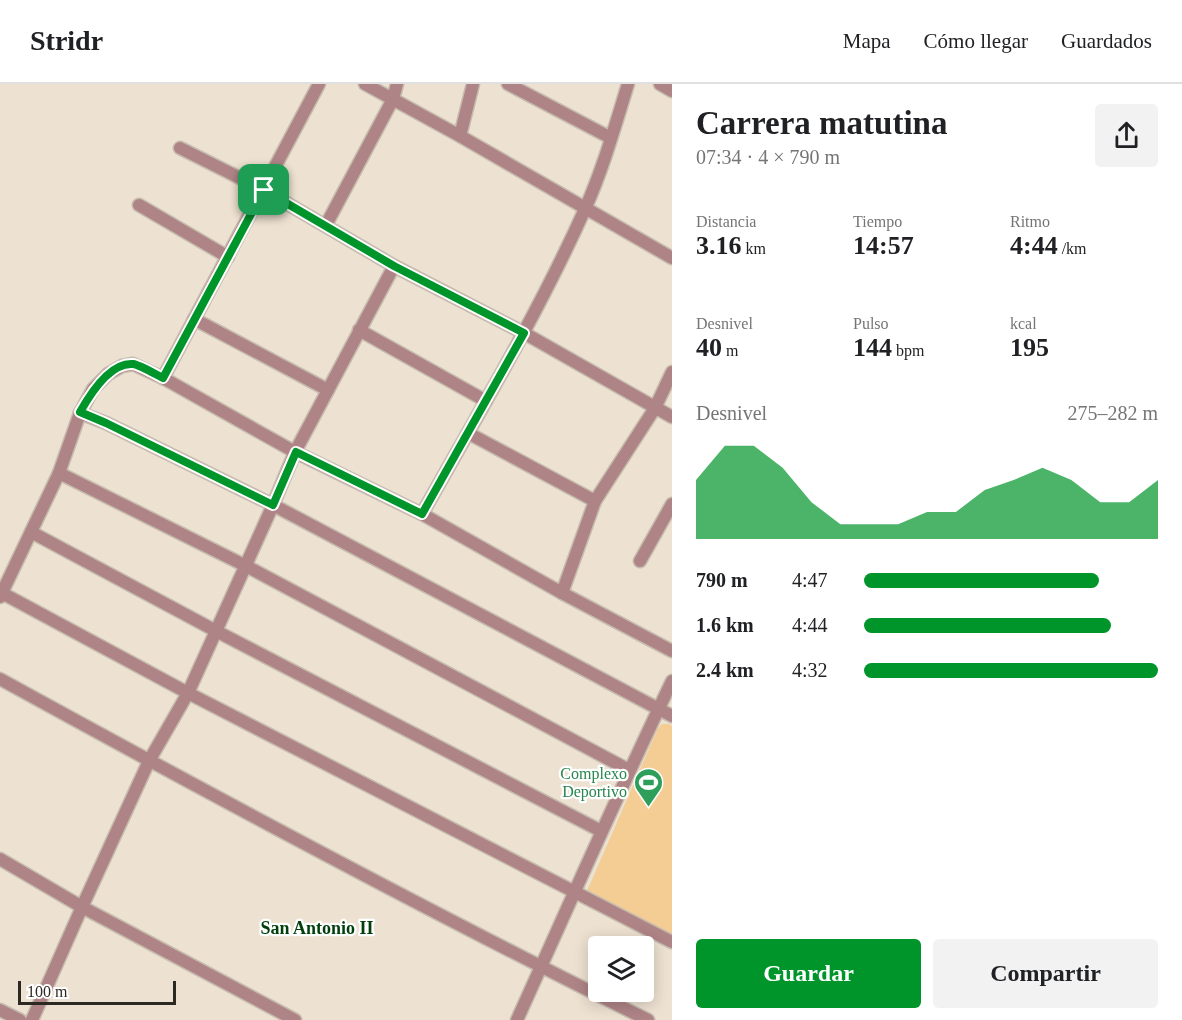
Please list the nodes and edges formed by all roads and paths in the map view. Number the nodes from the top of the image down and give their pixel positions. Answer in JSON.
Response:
{"nodes":[{"id":1,"x":319,"y":84,"type":"edge"},
{"id":2,"x":365,"y":84,"type":"edge"},
{"id":3,"x":397,"y":84,"type":"edge"},
{"id":4,"x":473,"y":84,"type":"edge"},
{"id":5,"x":508,"y":84,"type":"edge"},
{"id":6,"x":628,"y":84,"type":"edge"},
{"id":7,"x":660,"y":84,"type":"edge"},
{"id":8,"x":672,"y":91,"type":"edge"},
{"id":9,"x":393,"y":99,"type":"junction"},
{"id":10,"x":460,"y":136,"type":"junction"},
{"id":11,"x":611,"y":138,"type":"junction"},
{"id":12,"x":180,"y":148,"type":"dead end"},
{"id":13,"x":264,"y":190,"type":"junction"},
{"id":14,"x":139,"y":206,"type":"dead end"},
{"id":15,"x":586,"y":208,"type":"junction"},
{"id":16,"x":326,"y":225,"type":"junction"},
{"id":17,"x":228,"y":257,"type":"junction"},
{"id":18,"x":672,"y":258,"type":"edge"},
{"id":19,"x":394,"y":266,"type":"junction"},
{"id":20,"x":194,"y":319,"type":"junction"},
{"id":21,"x":359,"y":330,"type":"junction"},
{"id":22,"x":524,"y":333,"type":"junction"},
{"id":23,"x":672,"y":372,"type":"edge"},
{"id":24,"x":163,"y":378,"type":"junction"},
{"id":25,"x":328,"y":390,"type":"junction"},
{"id":26,"x":486,"y":401,"type":"junction"},
{"id":27,"x":655,"y":408,"type":"junction"},
{"id":28,"x":80,"y":412,"type":"junction"},
{"id":29,"x":672,"y":417,"type":"edge"},
{"id":30,"x":468,"y":433,"type":"junction"},
{"id":31,"x":296,"y":452,"type":"junction"},
{"id":32,"x":59,"y":473,"type":"junction"},
{"id":33,"x":595,"y":501,"type":"junction"},
{"id":34,"x":672,"y":504,"type":"edge"},
{"id":35,"x":273,"y":505,"type":"junction"},
{"id":36,"x":422,"y":514,"type":"junction"},
{"id":37,"x":31,"y":532,"type":"junction"},
{"id":38,"x":640,"y":561,"type":"dead end"},
{"id":39,"x":246,"y":566,"type":"junction"},
{"id":40,"x":562,"y":593,"type":"junction"},
{"id":41,"x":1,"y":595,"type":"edge"},
{"id":42,"x":216,"y":631,"type":"junction"},
{"id":43,"x":672,"y":651,"type":"edge"},
{"id":44,"x":0,"y":678,"type":"edge"},
{"id":45,"x":672,"y":681,"type":"edge"},
{"id":46,"x":188,"y":693,"type":"junction"},
{"id":47,"x":658,"y":709,"type":"junction"},
{"id":48,"x":672,"y":716,"type":"edge"},
{"id":49,"x":149,"y":761,"type":"junction"},
{"id":50,"x":629,"y":770,"type":"junction"},
{"id":51,"x":601,"y":831,"type":"junction"},
{"id":52,"x":0,"y":859,"type":"edge"},
{"id":53,"x":575,"y":893,"type":"junction"},
{"id":54,"x":82,"y":907,"type":"junction"},
{"id":55,"x":672,"y":942,"type":"edge"},
{"id":56,"x":541,"y":968,"type":"junction"},
{"id":57,"x":0,"y":1010,"type":"edge"},
{"id":58,"x":20,"y":1020,"type":"edge"},
{"id":59,"x":32,"y":1020,"type":"edge"},
{"id":60,"x":296,"y":1020,"type":"edge"},
{"id":61,"x":517,"y":1020,"type":"edge"},
{"id":62,"x":648,"y":1020,"type":"edge"}],
"edges":[{"from":1,"to":13,"type":"street"},
{"from":2,"to":9,"type":"street"},
{"from":3,"to":9,"type":"street"},
{"from":4,"to":10,"type":"street"},
{"from":5,"to":11,"type":"street"},
{"from":6,"to":11,"type":"street"},
{"from":7,"to":8,"type":"street"},
{"from":9,"to":10,"type":"street"},
{"from":9,"to":16,"type":"street"},
{"from":10,"to":15,"type":"street"},
{"from":11,"to":15,"type":"street"},
{"from":12,"to":13,"type":"street"},
{"from":13,"to":16,"type":"street"},
{"from":13,"to":17,"type":"street"},
{"from":14,"to":17,"type":"street"},
{"from":15,"to":18,"type":"street"},
{"from":15,"to":22,"type":"street"},
{"from":16,"to":19,"type":"street"},
{"from":17,"to":20,"type":"street"},
{"from":19,"to":21,"type":"street"},
{"from":19,"to":22,"type":"street"},
{"from":20,"to":24,"type":"street"},
{"from":20,"to":25,"type":"street"},
{"from":21,"to":25,"type":"street"},
{"from":21,"to":26,"type":"street"},
{"from":22,"to":26,"type":"street"},
{"from":22,"to":27,"type":"street"},
{"from":23,"to":27,"type":"street"},
{"from":24,"to":28,"type":"street"},
{"from":24,"to":31,"type":"street"},
{"from":25,"to":31,"type":"street"},
{"from":26,"to":30,"type":"street"},
{"from":27,"to":29,"type":"street"},
{"from":27,"to":33,"type":"street"},
{"from":28,"to":32,"type":"street"},
{"from":28,"to":35,"type":"street"},
{"from":30,"to":33,"type":"street"},
{"from":30,"to":36,"type":"street"},
{"from":31,"to":35,"type":"street"},
{"from":31,"to":36,"type":"street"},
{"from":32,"to":37,"type":"street"},
{"from":32,"to":39,"type":"street"},
{"from":33,"to":40,"type":"street"},
{"from":34,"to":38,"type":"street"},
{"from":35,"to":39,"type":"street"},
{"from":35,"to":47,"type":"street"},
{"from":36,"to":40,"type":"street"},
{"from":37,"to":41,"type":"street"},
{"from":37,"to":42,"type":"street"},
{"from":39,"to":42,"type":"street"},
{"from":39,"to":50,"type":"street"},
{"from":40,"to":43,"type":"street"},
{"from":41,"to":46,"type":"street"},
{"from":42,"to":46,"type":"street"},
{"from":42,"to":51,"type":"street"},
{"from":44,"to":49,"type":"street"},
{"from":45,"to":47,"type":"street"},
{"from":46,"to":49,"type":"street"},
{"from":46,"to":53,"type":"street"},
{"from":47,"to":48,"type":"street"},
{"from":47,"to":50,"type":"street"},
{"from":49,"to":54,"type":"street"},
{"from":49,"to":56,"type":"street"},
{"from":50,"to":51,"type":"street"},
{"from":51,"to":53,"type":"street"},
{"from":52,"to":54,"type":"street"},
{"from":53,"to":55,"type":"street"},
{"from":53,"to":56,"type":"street"},
{"from":54,"to":59,"type":"street"},
{"from":54,"to":60,"type":"street"},
{"from":56,"to":61,"type":"street"},
{"from":56,"to":62,"type":"street"},
{"from":57,"to":58,"type":"street"}]}
